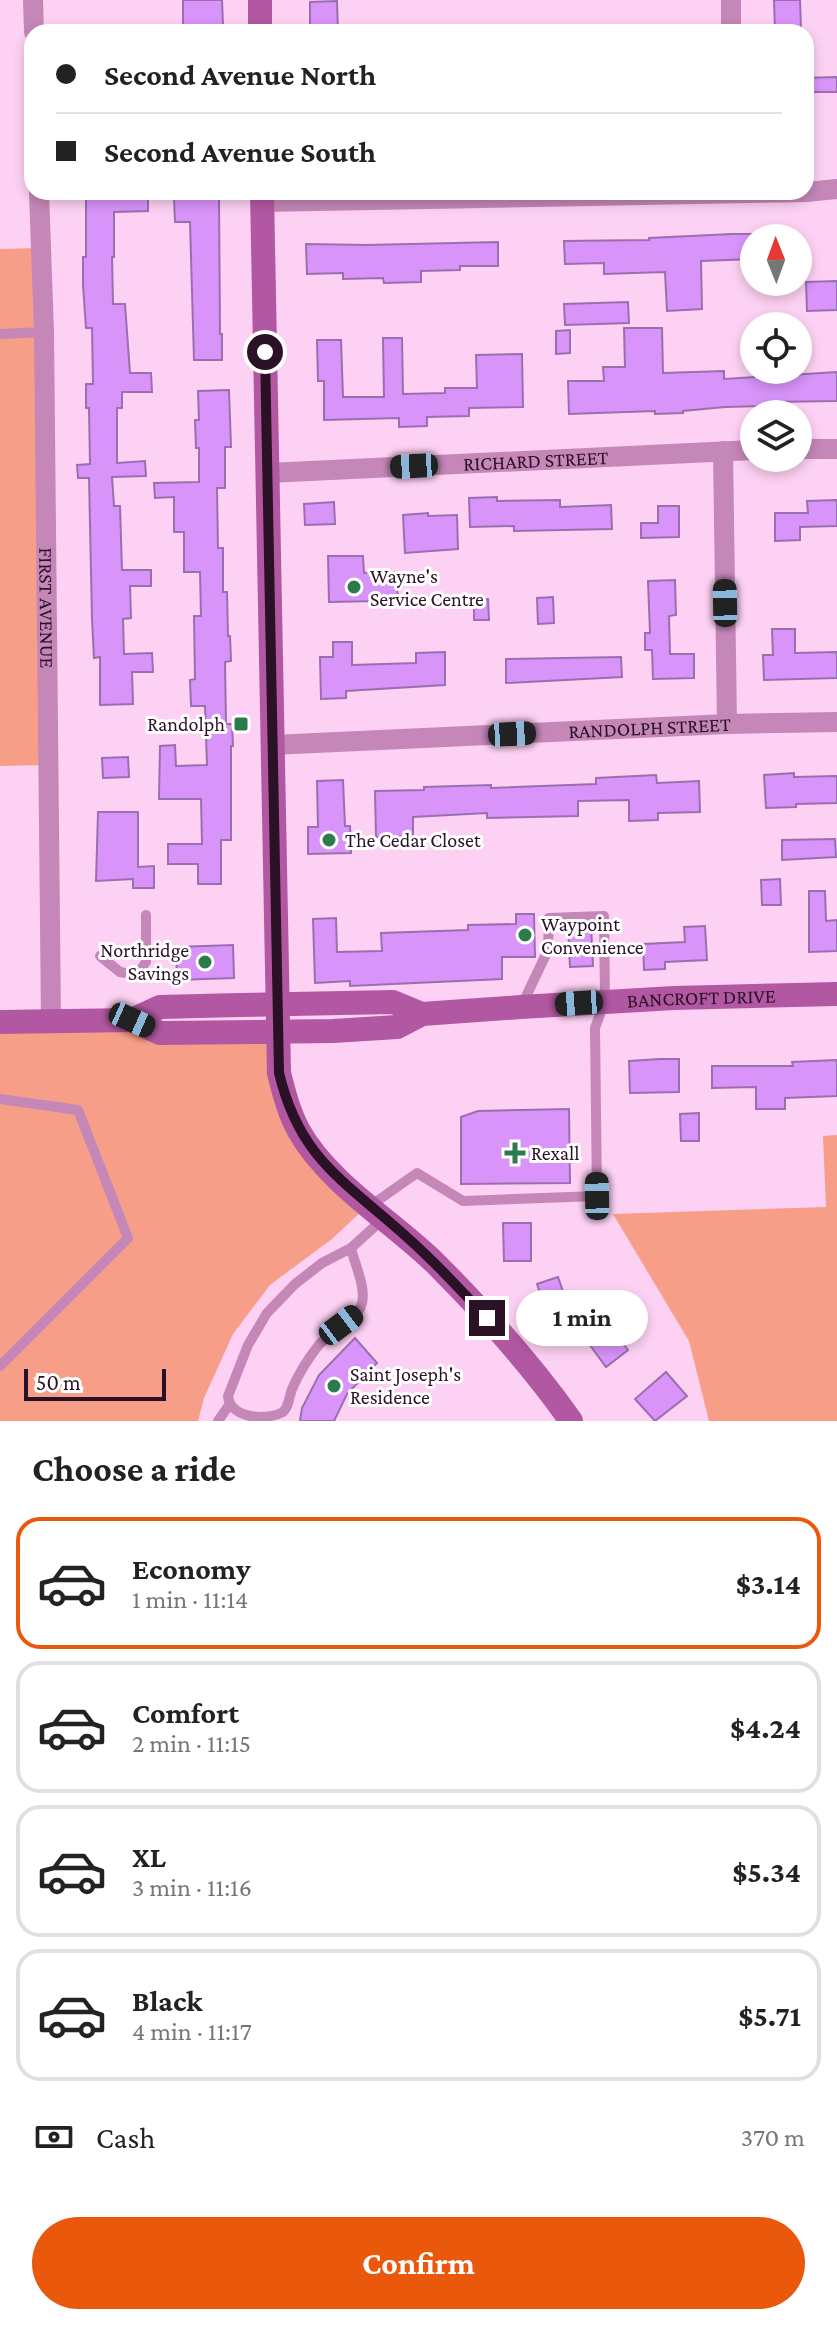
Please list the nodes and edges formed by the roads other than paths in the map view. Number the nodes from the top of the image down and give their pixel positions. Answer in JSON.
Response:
{"nodes":[{"id":1,"x":33,"y":0,"type":"edge"},
{"id":2,"x":260,"y":0,"type":"edge"},
{"id":3,"x":731,"y":0,"type":"edge"},
{"id":4,"x":34,"y":24,"type":"edge"},
{"id":5,"x":260,"y":24,"type":"edge"},
{"id":6,"x":731,"y":24,"type":"edge"},
{"id":7,"x":837,"y":189,"type":"edge"},
{"id":8,"x":814,"y":191,"type":"edge"},
{"id":9,"x":39,"y":200,"type":"edge"},
{"id":10,"x":262,"y":200,"type":"edge"},
{"id":11,"x":44,"y":332,"type":"junction"},
{"id":12,"x":0,"y":334,"type":"edge"},
{"id":13,"x":812,"y":449,"type":"edge"},
{"id":14,"x":837,"y":449,"type":"edge"},
{"id":15,"x":740,"y":450,"type":"edge"},
{"id":16,"x":723,"y":451,"type":"junction"},
{"id":17,"x":268,"y":473,"type":"junction"},
{"id":18,"x":837,"y":722,"type":"edge"},
{"id":19,"x":727,"y":724,"type":"junction"},
{"id":20,"x":272,"y":745,"type":"junction"},
{"id":21,"x":146,"y":915,"type":"dead end"},
{"id":22,"x":100,"y":956,"type":"dead end"},
{"id":23,"x":837,"y":994,"type":"edge"},
{"id":24,"x":605,"y":1001,"type":"junction"},
{"id":25,"x":279,"y":1004,"type":"junction"},
{"id":26,"x":521,"y":1007,"type":"junction"},
{"id":27,"x":422,"y":1014,"type":"junction"},
{"id":28,"x":132,"y":1020,"type":"junction"},
{"id":29,"x":0,"y":1022,"type":"edge"},
{"id":30,"x":51,"y":1022,"type":"junction"},
{"id":31,"x":279,"y":1031,"type":"junction"},
{"id":32,"x":0,"y":1099,"type":"edge"},
{"id":33,"x":377,"y":1212,"type":"junction"},
{"id":34,"x":351,"y":1248,"type":"junction"},
{"id":35,"x":0,"y":1366,"type":"edge"},
{"id":36,"x":229,"y":1405,"type":"junction"},
{"id":37,"x":274,"y":1419,"type":"edge"},
{"id":38,"x":218,"y":1421,"type":"edge"},
{"id":39,"x":571,"y":1421,"type":"edge"}],
"edges":[{"from":1,"to":4,"type":"street"},
{"from":2,"to":5,"type":"main road"},
{"from":3,"to":6,"type":"street"},
{"from":7,"to":8,"type":"street"},
{"from":9,"to":11,"type":"street","name":"FIRST AVENUE"},
{"from":10,"to":17,"type":"main road"},
{"from":11,"to":12,"type":"lane"},
{"from":11,"to":30,"type":"street","name":"FIRST AVENUE"},
{"from":13,"to":14,"type":"street"},
{"from":15,"to":16,"type":"street","name":"RICHARD STREET"},
{"from":16,"to":17,"type":"street","name":"RICHARD STREET"},
{"from":16,"to":19,"type":"street"},
{"from":17,"to":20,"type":"main road"},
{"from":18,"to":19,"type":"street","name":"RANDOLPH STREET"},
{"from":19,"to":20,"type":"street","name":"RANDOLPH STREET"},
{"from":20,"to":25,"type":"main road"},
{"from":21,"to":22,"type":"lane"},
{"from":23,"to":24,"type":"main road","name":"BANCROFT DRIVE"},
{"from":24,"to":26,"type":"main road","name":"BANCROFT DRIVE"},
{"from":24,"to":26,"type":"lane"},
{"from":24,"to":33,"type":"lane"},
{"from":25,"to":27,"type":"main road","name":"BANCROFT DRIVE"},
{"from":25,"to":28,"type":"main road","name":"BANCROFT DRIVE"},
{"from":25,"to":31,"type":"main road"},
{"from":26,"to":27,"type":"main road","name":"BANCROFT DRIVE"},
{"from":27,"to":31,"type":"main road","name":"BANCROFT DRIVE"},
{"from":28,"to":30,"type":"main road","name":"BANCROFT DRIVE"},
{"from":28,"to":31,"type":"main road","name":"BANCROFT DRIVE"},
{"from":29,"to":30,"type":"main road","name":"BANCROFT DRIVE"},
{"from":31,"to":33,"type":"main road"},
{"from":32,"to":35,"type":"lane"},
{"from":33,"to":34,"type":"lane"},
{"from":33,"to":39,"type":"main road"},
{"from":34,"to":36,"type":"lane"},
{"from":34,"to":37,"type":"lane"},
{"from":36,"to":37,"type":"lane"},
{"from":36,"to":38,"type":"lane"}]}
